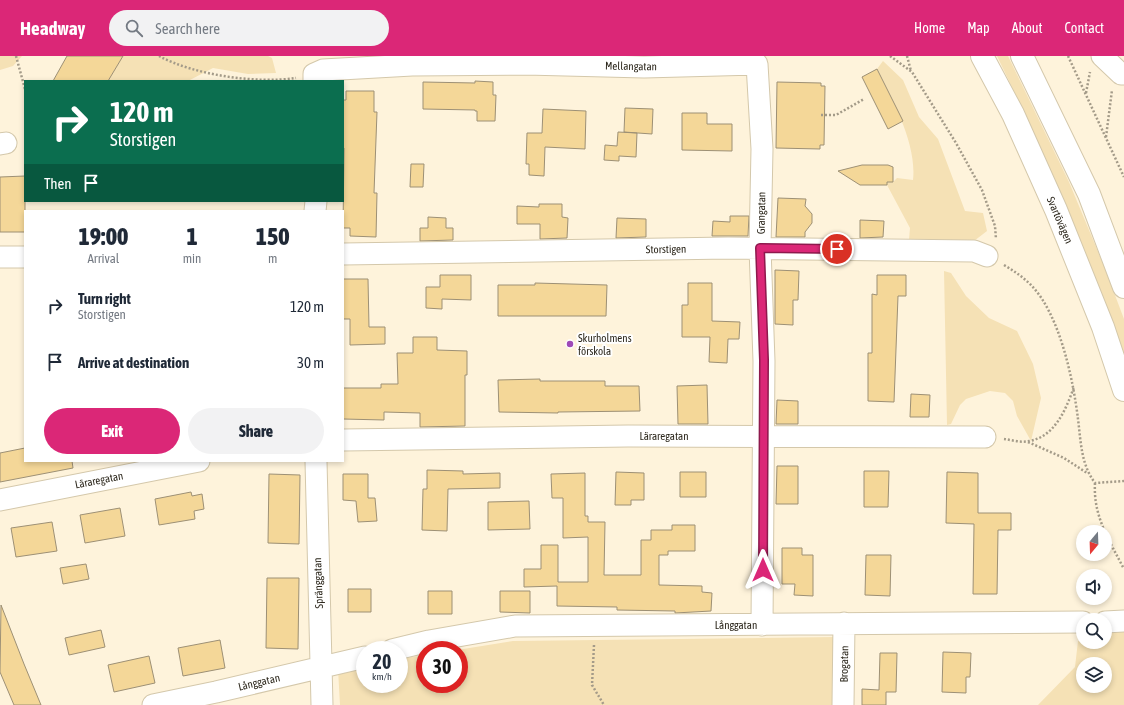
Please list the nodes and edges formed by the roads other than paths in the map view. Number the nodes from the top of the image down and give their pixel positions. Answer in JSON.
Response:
{"nodes":[{"id":1,"x":982,"y":56,"type":"edge"},
{"id":2,"x":1022,"y":56,"type":"edge"},
{"id":3,"x":757,"y":64,"type":"joint"},
{"id":4,"x":314,"y":78,"type":"edge"},
{"id":5,"x":760,"y":248,"type":"junction"},
{"id":6,"x":344,"y":254,"type":"edge"},
{"id":7,"x":987,"y":256,"type":"road end"},
{"id":8,"x":0,"y":257,"type":"edge"},
{"id":9,"x":24,"y":257,"type":"edge"},
{"id":10,"x":1124,"y":287,"type":"edge"},
{"id":11,"x":1124,"y":390,"type":"edge"},
{"id":12,"x":764,"y":437,"type":"junction"},
{"id":13,"x":985,"y":437,"type":"road end"},
{"id":14,"x":344,"y":440,"type":"edge"},
{"id":15,"x":194,"y":462,"type":"edge"},
{"id":16,"x":316,"y":462,"type":"edge"},
{"id":17,"x":0,"y":500,"type":"edge"},
{"id":18,"x":1124,"y":621,"type":"edge"},
{"id":19,"x":1076,"y":622,"type":"edge"},
{"id":20,"x":1112,"y":622,"type":"edge"},
{"id":21,"x":844,"y":623,"type":"junction"},
{"id":22,"x":762,"y":625,"type":"junction"},
{"id":23,"x":408,"y":646,"type":"edge"},
{"id":24,"x":356,"y":659,"type":"edge"},
{"id":25,"x":321,"y":668,"type":"junction"},
{"id":26,"x":153,"y":705,"type":"edge"},
{"id":27,"x":322,"y":705,"type":"edge"},
{"id":28,"x":843,"y":705,"type":"edge"}],
"edges":[{"from":1,"to":11,"type":"main road","name":"Svartövägen"},
{"from":2,"to":10,"type":"main road"},
{"from":3,"to":4,"type":"street","name":"Mellangatan"},
{"from":3,"to":5,"type":"street","name":"Grangatan"},
{"from":5,"to":6,"type":"street","name":"Storstigen"},
{"from":5,"to":7,"type":"street","name":"Storstigen"},
{"from":5,"to":12,"type":"street","name":"Grangatan"},
{"from":8,"to":9,"type":"street"},
{"from":12,"to":13,"type":"street","name":"Läraregatan"},
{"from":12,"to":14,"type":"street","name":"Läraregatan"},
{"from":12,"to":22,"type":"street","name":"Grangatan"},
{"from":15,"to":17,"type":"street","name":"Läraregatan"},
{"from":16,"to":25,"type":"street","name":"Spränggatan"},
{"from":18,"to":20,"type":"street"},
{"from":19,"to":21,"type":"street","name":"Långgatan"},
{"from":21,"to":22,"type":"street","name":"Långgatan"},
{"from":21,"to":28,"type":"street","name":"Brogatan"},
{"from":22,"to":23,"type":"street","name":"Långgatan"},
{"from":24,"to":25,"type":"street","name":"Långgatan"},
{"from":25,"to":26,"type":"street","name":"Långgatan"},
{"from":25,"to":27,"type":"street","name":"Spränggatan"}]}
